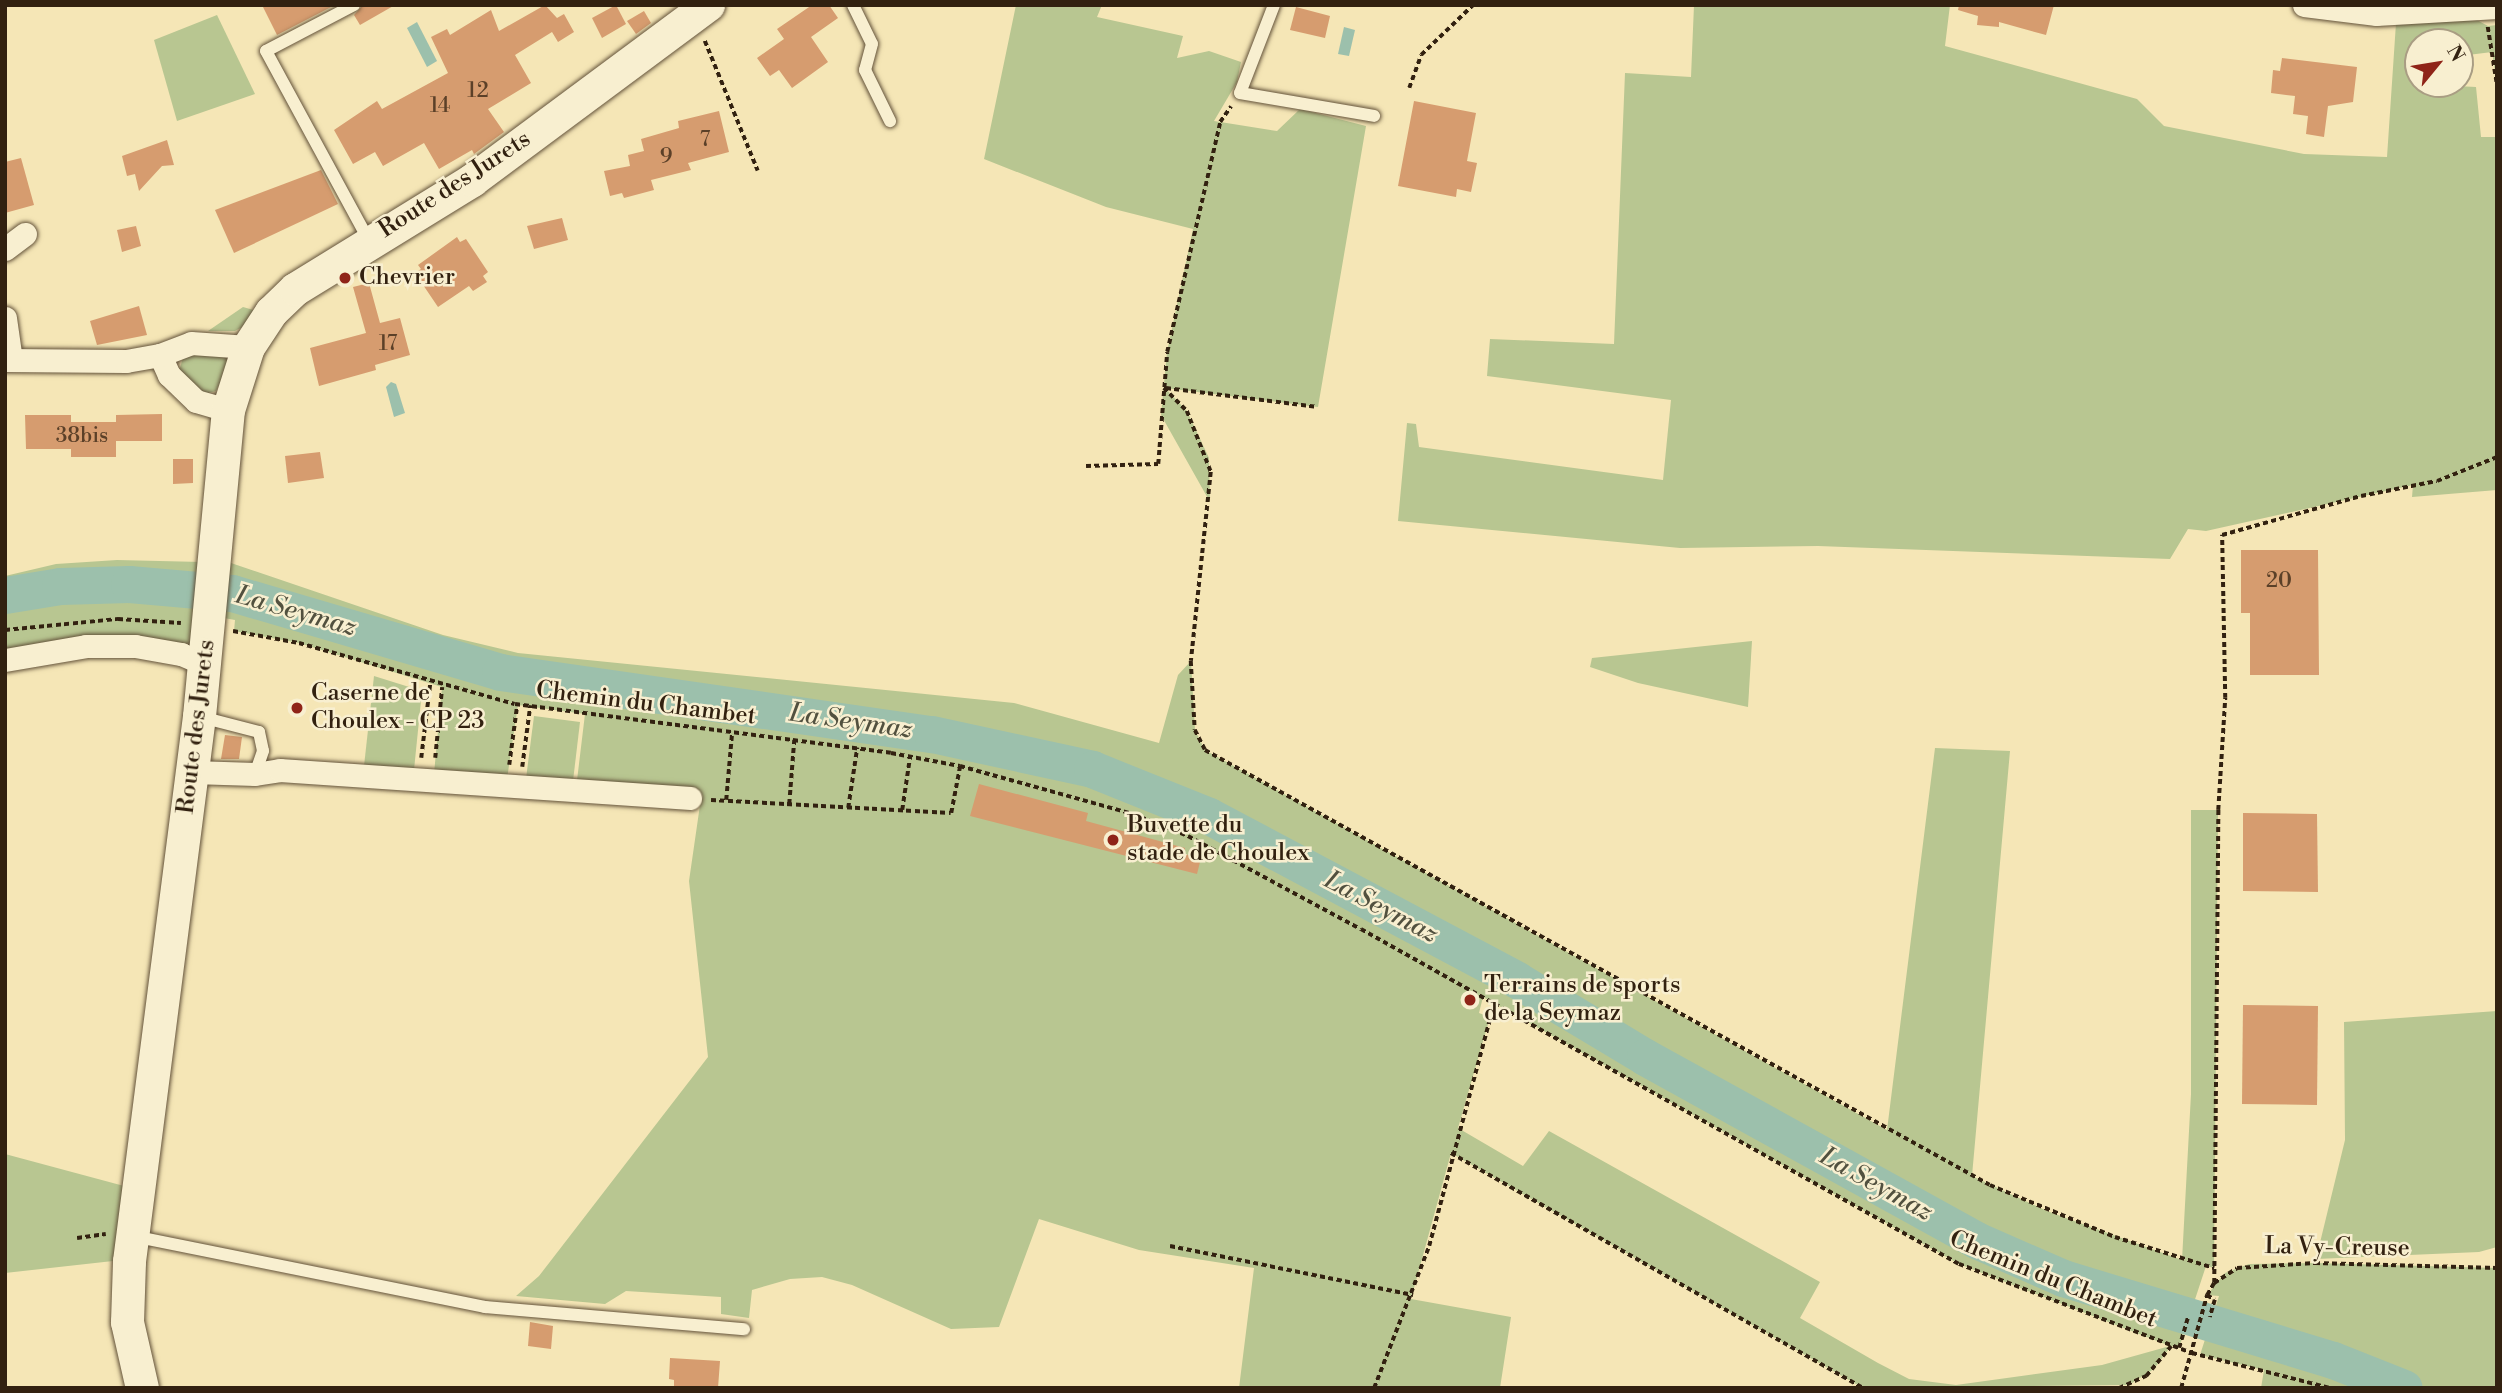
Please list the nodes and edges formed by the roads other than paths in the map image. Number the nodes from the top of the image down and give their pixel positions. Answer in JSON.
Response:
{"nodes":[{"id":1,"x":354,"y":5,"type":"edge"},
{"id":2,"x":853,"y":5,"type":"edge"},
{"id":3,"x":1274,"y":5,"type":"edge"},
{"id":4,"x":2304,"y":5,"type":"edge"},
{"id":5,"x":2489,"y":7,"type":"edge"},
{"id":6,"x":701,"y":11,"type":"edge"},
{"id":7,"x":1374,"y":116,"type":"dead end"},
{"id":8,"x":890,"y":121,"type":"dead end"},
{"id":9,"x":25,"y":234,"type":"dead end"},
{"id":10,"x":369,"y":241,"type":"junction"},
{"id":11,"x":5,"y":249,"type":"edge"},
{"id":12,"x":5,"y":318,"type":"edge"},
{"id":13,"x":248,"y":347,"type":"junction"},
{"id":14,"x":160,"y":355,"type":"junction"},
{"id":15,"x":8,"y":360,"type":"edge"},
{"id":16,"x":229,"y":410,"type":"junction"},
{"id":17,"x":5,"y":660,"type":"edge"},
{"id":18,"x":205,"y":664,"type":"junction"},
{"id":19,"x":199,"y":716,"type":"junction"},
{"id":20,"x":192,"y":772,"type":"junction"},
{"id":21,"x":255,"y":774,"type":"junction"},
{"id":22,"x":690,"y":799,"type":"road end"},
{"id":23,"x":133,"y":1236,"type":"junction"},
{"id":24,"x":744,"y":1329,"type":"dead end"},
{"id":25,"x":142,"y":1388,"type":"edge"}],
"edges":[{"from":1,"to":10,"type":"lane"},
{"from":2,"to":8,"type":"lane"},
{"from":3,"to":7,"type":"lane"},
{"from":4,"to":5,"type":"street"},
{"from":6,"to":10,"type":"street","name":"Route des Jurets"},
{"from":9,"to":11,"type":"street"},
{"from":10,"to":13,"type":"street","name":"Route des Jurets"},
{"from":12,"to":15,"type":"street"},
{"from":13,"to":14,"type":"street"},
{"from":13,"to":16,"type":"street","name":"Route des Jurets"},
{"from":14,"to":15,"type":"street"},
{"from":14,"to":16,"type":"street"},
{"from":16,"to":18,"type":"street","name":"Route des Jurets"},
{"from":17,"to":18,"type":"street"},
{"from":18,"to":19,"type":"street","name":"Route des Jurets"},
{"from":19,"to":20,"type":"street","name":"Route des Jurets"},
{"from":19,"to":21,"type":"lane"},
{"from":20,"to":21,"type":"street"},
{"from":20,"to":23,"type":"street","name":"Route des Jurets"},
{"from":21,"to":22,"type":"street"},
{"from":23,"to":24,"type":"lane"},
{"from":23,"to":25,"type":"street","name":"Route des Jurets"}]}
